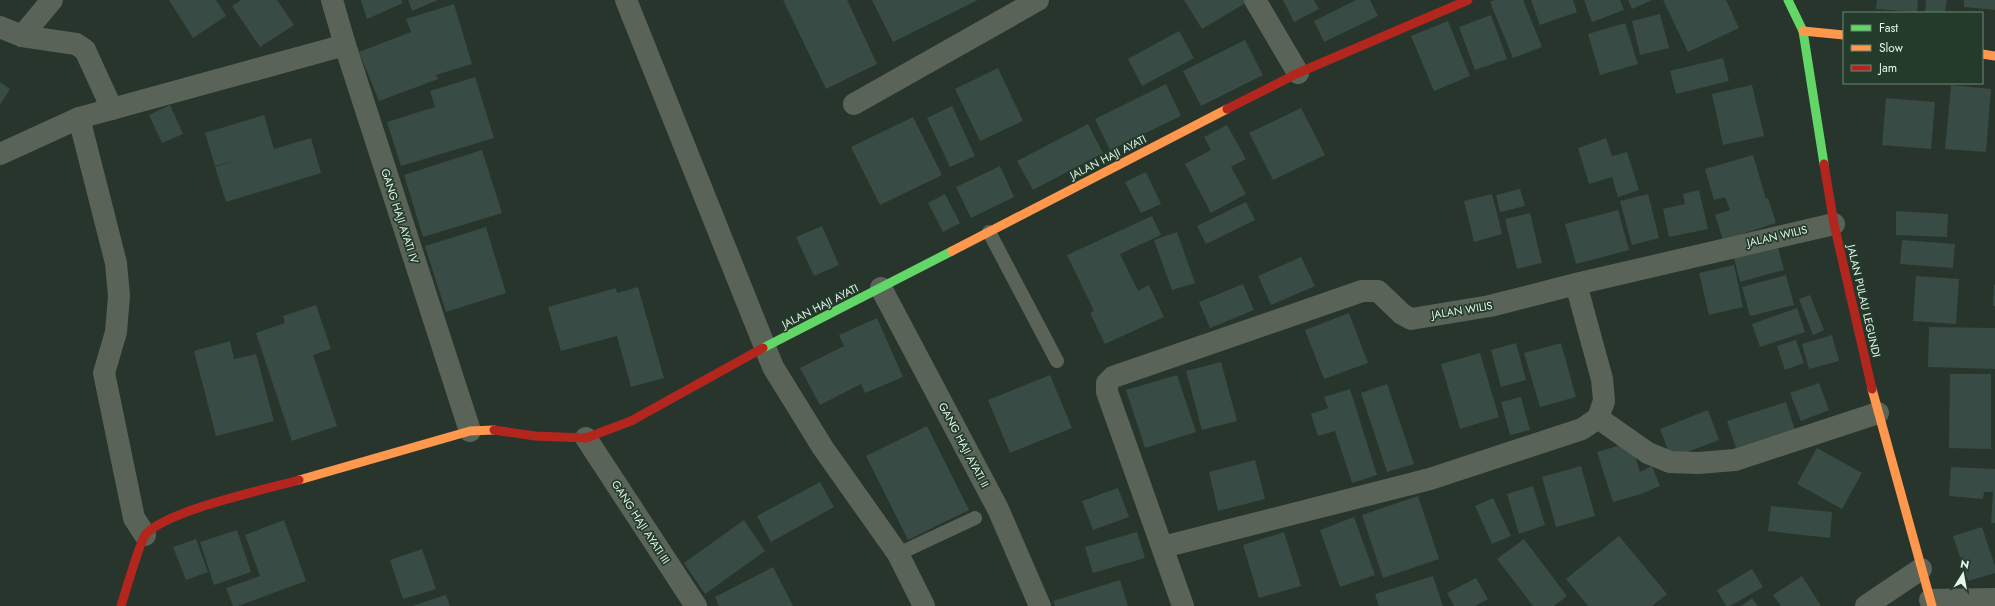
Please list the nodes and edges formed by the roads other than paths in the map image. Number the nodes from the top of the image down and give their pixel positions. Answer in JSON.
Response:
{"nodes":[{"id":1,"x":52,"y":0,"type":"edge"},
{"id":2,"x":332,"y":0,"type":"edge"},
{"id":3,"x":626,"y":0,"type":"edge"},
{"id":4,"x":1038,"y":0,"type":"edge"},
{"id":5,"x":1255,"y":0,"type":"edge"},
{"id":6,"x":1468,"y":0,"type":"edge"},
{"id":7,"x":1788,"y":0,"type":"edge"},
{"id":8,"x":0,"y":27,"type":"edge"},
{"id":9,"x":1802,"y":31,"type":"junction"},
{"id":10,"x":1843,"y":35,"type":"edge"},
{"id":11,"x":22,"y":36,"type":"junction"},
{"id":12,"x":345,"y":45,"type":"junction"},
{"id":13,"x":1983,"y":54,"type":"edge"},
{"id":14,"x":1995,"y":56,"type":"edge"},
{"id":15,"x":1298,"y":73,"type":"junction"},
{"id":16,"x":854,"y":104,"type":"dead end"},
{"id":17,"x":112,"y":109,"type":"junction"},
{"id":18,"x":79,"y":118,"type":"junction"},
{"id":19,"x":0,"y":154,"type":"edge"},
{"id":20,"x":1834,"y":224,"type":"junction"},
{"id":21,"x":989,"y":232,"type":"junction"},
{"id":22,"x":1576,"y":284,"type":"junction"},
{"id":23,"x":881,"y":288,"type":"junction"},
{"id":24,"x":764,"y":348,"type":"junction"},
{"id":25,"x":1057,"y":361,"type":"dead end"},
{"id":26,"x":1878,"y":413,"type":"junction"},
{"id":27,"x":1598,"y":418,"type":"junction"},
{"id":28,"x":470,"y":431,"type":"junction"},
{"id":29,"x":586,"y":438,"type":"junction"},
{"id":30,"x":975,"y":518,"type":"dead end"},
{"id":31,"x":144,"y":534,"type":"junction"},
{"id":32,"x":1162,"y":547,"type":"junction"},
{"id":33,"x":898,"y":554,"type":"junction"},
{"id":34,"x":1921,"y":569,"type":"junction"},
{"id":35,"x":1995,"y":599,"type":"edge"},
{"id":36,"x":1931,"y":603,"type":"edge"},
{"id":37,"x":121,"y":606,"type":"edge"},
{"id":38,"x":696,"y":606,"type":"edge"},
{"id":39,"x":924,"y":606,"type":"edge"},
{"id":40,"x":1040,"y":606,"type":"edge"},
{"id":41,"x":1183,"y":606,"type":"edge"},
{"id":42,"x":1866,"y":606,"type":"edge"}],
"edges":[{"from":1,"to":11,"type":"street"},
{"from":2,"to":12,"type":"street","name":"GANG HAJI AYATI IV"},
{"from":3,"to":24,"type":"street"},
{"from":4,"to":16,"type":"street"},
{"from":5,"to":15,"type":"street"},
{"from":6,"to":15,"type":"street","name":"JALAN HAJI AYATI"},
{"from":7,"to":9,"type":"street","name":"JALAN PULAU LEGUNDI"},
{"from":8,"to":11,"type":"street"},
{"from":9,"to":10,"type":"street"},
{"from":9,"to":20,"type":"street","name":"JALAN PULAU LEGUNDI"},
{"from":11,"to":17,"type":"street"},
{"from":12,"to":17,"type":"street"},
{"from":12,"to":28,"type":"street","name":"GANG HAJI AYATI IV"},
{"from":13,"to":14,"type":"street"},
{"from":15,"to":21,"type":"street","name":"JALAN HAJI AYATI"},
{"from":17,"to":18,"type":"street"},
{"from":18,"to":19,"type":"street"},
{"from":18,"to":31,"type":"street"},
{"from":20,"to":22,"type":"street","name":"JALAN WILIS"},
{"from":20,"to":26,"type":"street","name":"JALAN PULAU LEGUNDI"},
{"from":21,"to":23,"type":"street","name":"JALAN HAJI AYATI"},
{"from":21,"to":25,"type":"lane"},
{"from":22,"to":27,"type":"street"},
{"from":22,"to":32,"type":"street","name":"JALAN WILIS"},
{"from":23,"to":24,"type":"street","name":"JALAN HAJI AYATI"},
{"from":23,"to":40,"type":"street","name":"GANG HAJI AYATI II"},
{"from":24,"to":29,"type":"street","name":"JALAN HAJI AYATI"},
{"from":24,"to":33,"type":"street"},
{"from":26,"to":27,"type":"street"},
{"from":26,"to":34,"type":"street","name":"JALAN PULAU LEGUNDI"},
{"from":27,"to":32,"type":"street"},
{"from":28,"to":29,"type":"street"},
{"from":28,"to":31,"type":"street"},
{"from":29,"to":38,"type":"street","name":"GANG HAJI AYATI III"},
{"from":30,"to":33,"type":"lane"},
{"from":31,"to":37,"type":"street"},
{"from":32,"to":41,"type":"street"},
{"from":33,"to":39,"type":"street"},
{"from":34,"to":36,"type":"street","name":"JALAN PULAU LEGUNDI"},
{"from":34,"to":42,"type":"street"},
{"from":35,"to":36,"type":"street"}]}
